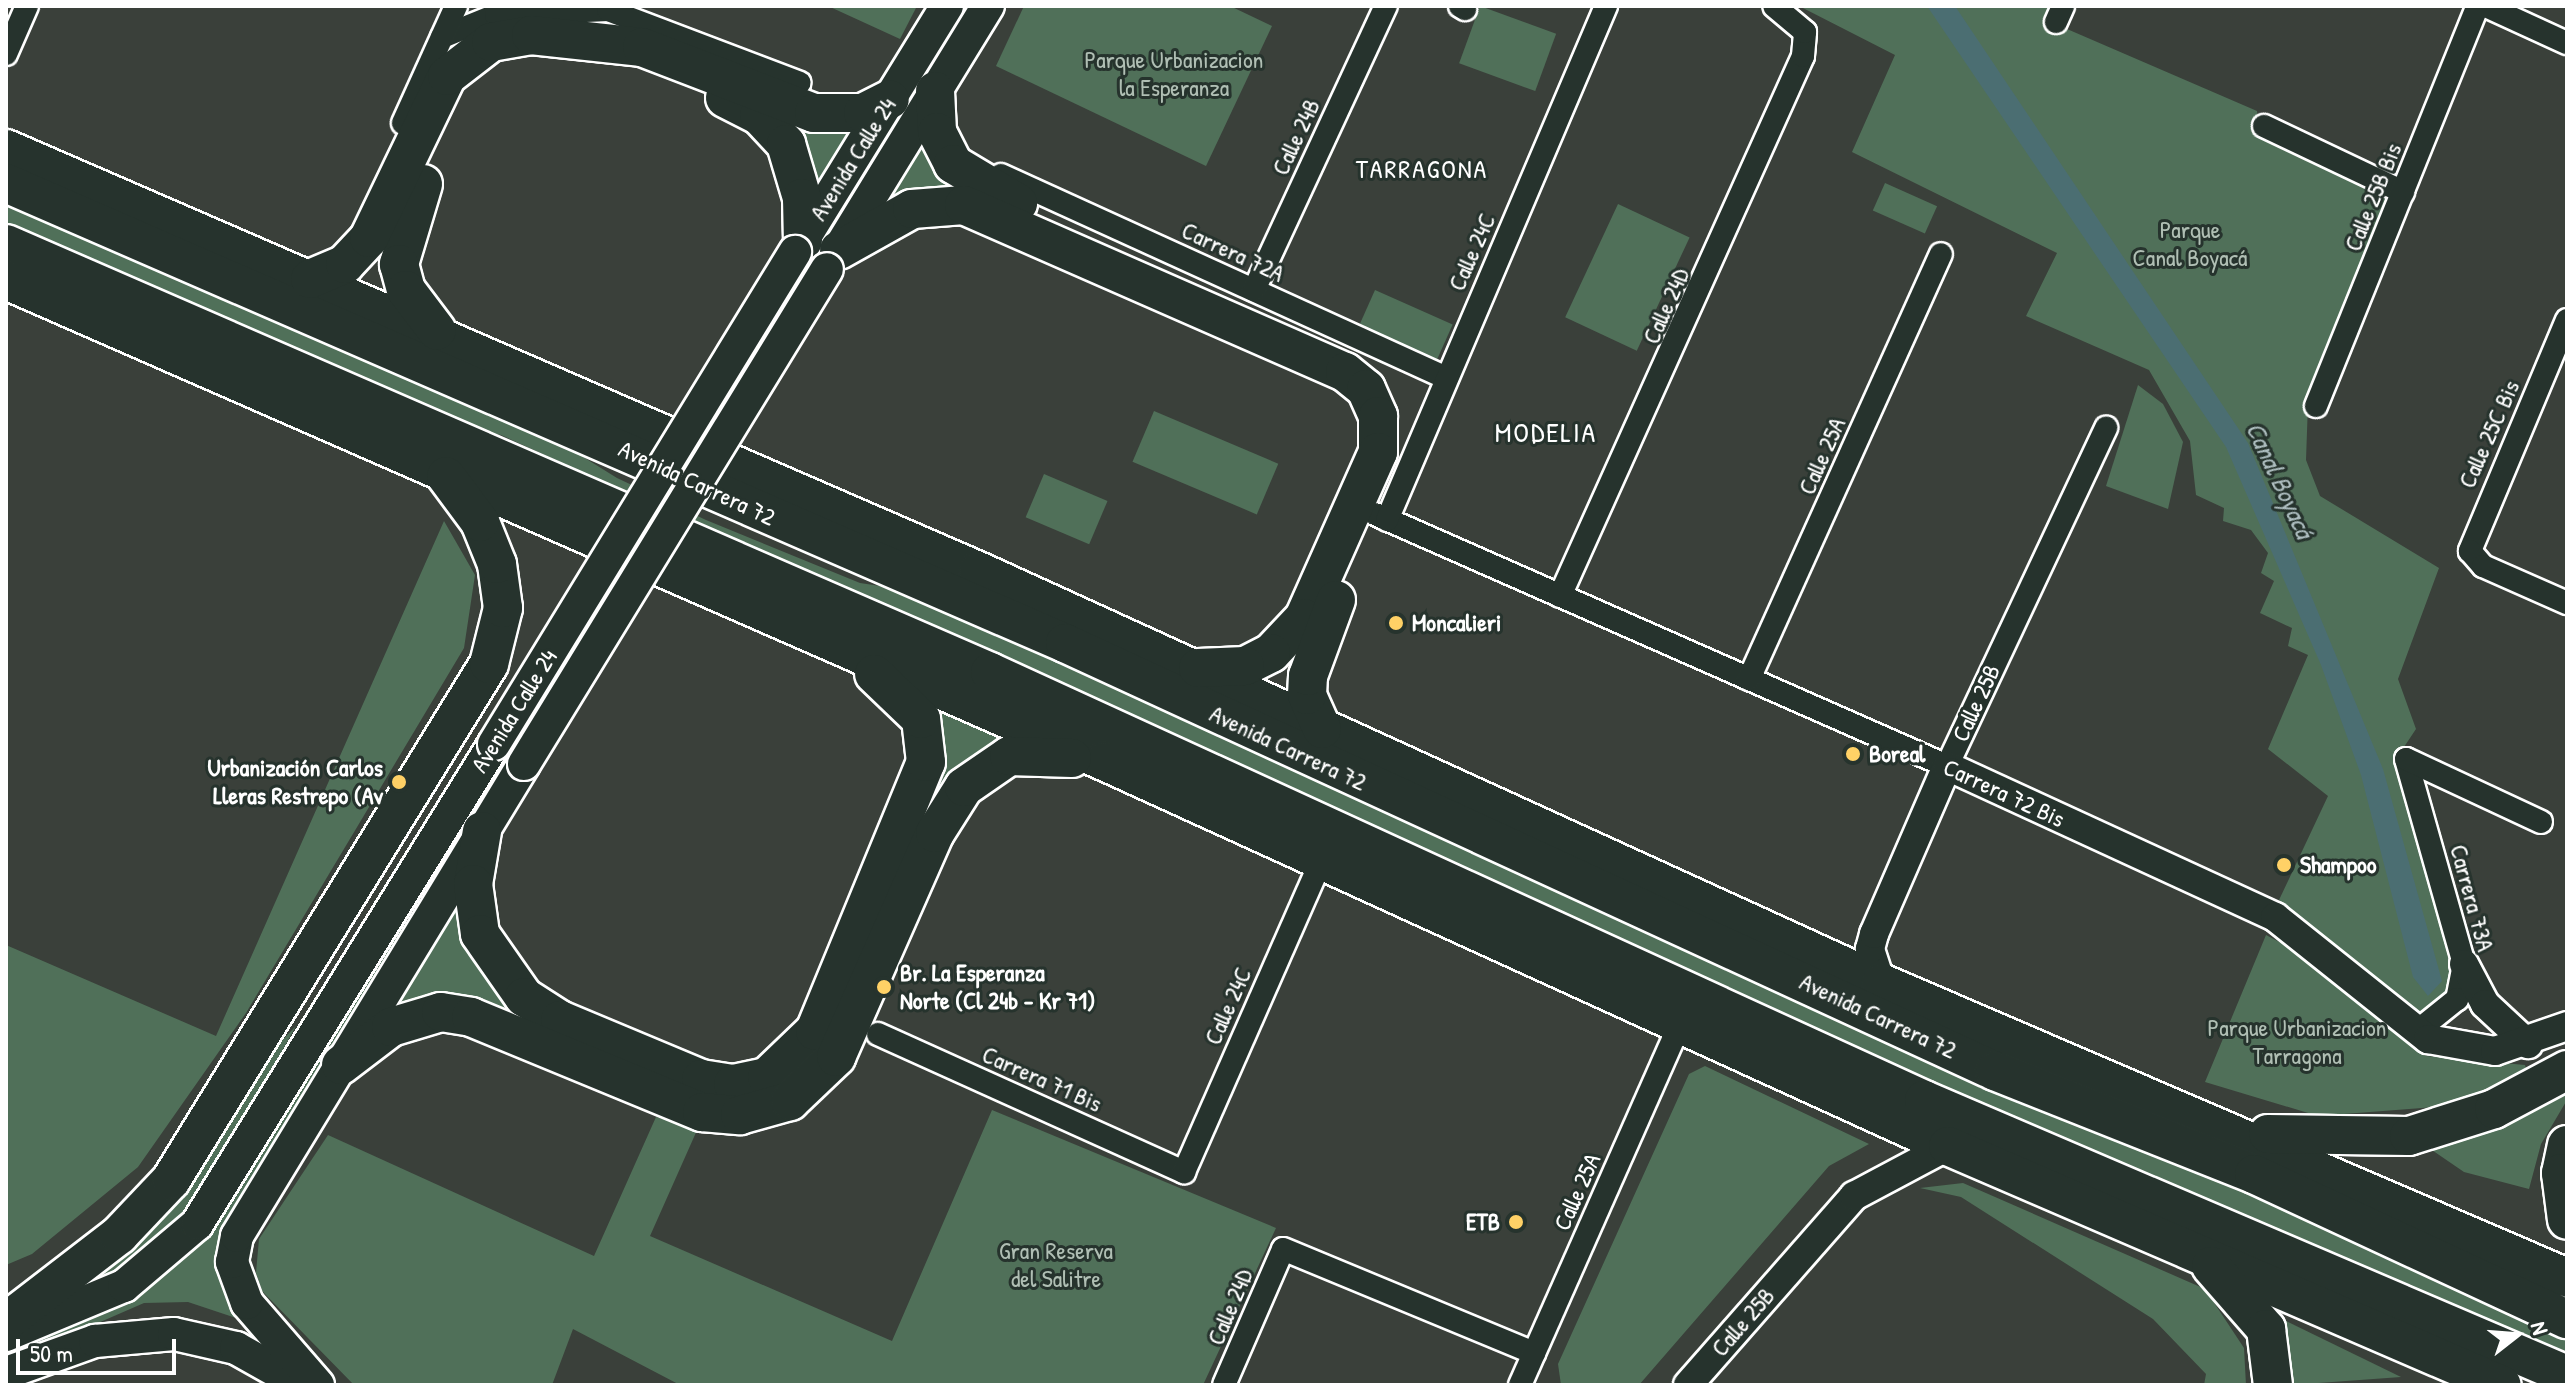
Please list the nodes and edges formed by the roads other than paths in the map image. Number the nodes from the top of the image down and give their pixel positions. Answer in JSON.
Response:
{"nodes":[{"id":1,"x":27,"y":6,"type":"edge"},
{"id":2,"x":456,"y":6,"type":"edge"},
{"id":3,"x":947,"y":6,"type":"edge"},
{"id":4,"x":988,"y":6,"type":"edge"},
{"id":5,"x":1386,"y":6,"type":"edge"},
{"id":6,"x":1606,"y":6,"type":"edge"},
{"id":7,"x":1774,"y":6,"type":"edge"},
{"id":8,"x":2478,"y":6,"type":"edge"},
{"id":9,"x":2486,"y":6,"type":"edge"},
{"id":10,"x":593,"y":8,"type":"edge"},
{"id":11,"x":442,"y":37,"type":"junction"},
{"id":12,"x":2567,"y":43,"type":"edge"},
{"id":13,"x":6,"y":54,"type":"edge"},
{"id":14,"x":800,"y":83,"type":"dead end"},
{"id":15,"x":935,"y":91,"type":"junction"},
{"id":16,"x":890,"y":99,"type":"junction"},
{"id":17,"x":403,"y":123,"type":"dead end"},
{"id":18,"x":2264,"y":126,"type":"dead end"},
{"id":19,"x":6,"y":149,"type":"edge"},
{"id":20,"x":1001,"y":175,"type":"dead end"},
{"id":21,"x":6,"y":183,"type":"edge"},
{"id":22,"x":2403,"y":192,"type":"junction"},
{"id":23,"x":6,"y":244,"type":"edge"},
{"id":24,"x":816,"y":253,"type":"junction"},
{"id":25,"x":1941,"y":254,"type":"dead end"},
{"id":26,"x":310,"y":279,"type":"junction"},
{"id":27,"x":6,"y":280,"type":"edge"},
{"id":28,"x":1254,"y":290,"type":"junction"},
{"id":29,"x":2567,"y":320,"type":"edge"},
{"id":30,"x":438,"y":333,"type":"junction"},
{"id":31,"x":295,"y":369,"type":"junction"},
{"id":32,"x":1444,"y":377,"type":"junction"},
{"id":33,"x":2316,"y":406,"type":"dead end"},
{"id":34,"x":2106,"y":428,"type":"dead end"},
{"id":35,"x":345,"y":429,"type":"junction"},
{"id":36,"x":444,"y":473,"type":"junction"},
{"id":37,"x":1381,"y":517,"type":"junction"},
{"id":38,"x":1560,"y":596,"type":"junction"},
{"id":39,"x":2567,"y":603,"type":"edge"},
{"id":40,"x":837,"y":646,"type":"junction"},
{"id":41,"x":1191,"y":668,"type":"junction"},
{"id":42,"x":1749,"y":679,"type":"junction"},
{"id":43,"x":1322,"y":729,"type":"junction"},
{"id":44,"x":1104,"y":761,"type":"junction"},
{"id":45,"x":1947,"y":766,"type":"junction"},
{"id":46,"x":2541,"y":822,"type":"dead end"},
{"id":47,"x":482,"y":831,"type":"junction"},
{"id":48,"x":907,"y":854,"type":"junction"},
{"id":49,"x":1321,"y":861,"type":"junction"},
{"id":50,"x":1470,"y":898,"type":"junction"},
{"id":51,"x":390,"y":904,"type":"junction"},
{"id":52,"x":1502,"y":945,"type":"junction"},
{"id":53,"x":2464,"y":964,"type":"junction"},
{"id":54,"x":1881,"y":983,"type":"junction"},
{"id":55,"x":1681,"y":1021,"type":"junction"},
{"id":56,"x":2567,"y":1026,"type":"edge"},
{"id":57,"x":2416,"y":1032,"type":"junction"},
{"id":58,"x":878,"y":1034,"type":"dead end"},
{"id":59,"x":2528,"y":1044,"type":"junction"},
{"id":60,"x":242,"y":1057,"type":"junction"},
{"id":61,"x":341,"y":1065,"type":"junction"},
{"id":62,"x":2567,"y":1070,"type":"edge"},
{"id":63,"x":2151,"y":1095,"type":"junction"},
{"id":64,"x":2072,"y":1101,"type":"junction"},
{"id":65,"x":2231,"y":1129,"type":"junction"},
{"id":66,"x":2567,"y":1145,"type":"edge"},
{"id":67,"x":1948,"y":1146,"type":"junction"},
{"id":68,"x":1184,"y":1172,"type":"joint"},
{"id":69,"x":2567,"y":1220,"type":"edge"},
{"id":70,"x":2257,"y":1237,"type":"junction"},
{"id":71,"x":2188,"y":1245,"type":"junction"},
{"id":72,"x":2567,"y":1278,"type":"edge"},
{"id":73,"x":2567,"y":1319,"type":"edge"},
{"id":74,"x":6,"y":1322,"type":"edge"},
{"id":75,"x":6,"y":1335,"type":"edge"},
{"id":76,"x":1534,"y":1353,"type":"junction"},
{"id":77,"x":6,"y":1373,"type":"edge"},
{"id":78,"x":2567,"y":1375,"type":"edge"},
{"id":79,"x":302,"y":1385,"type":"edge"},
{"id":80,"x":318,"y":1385,"type":"edge"},
{"id":81,"x":1224,"y":1385,"type":"edge"},
{"id":82,"x":1520,"y":1385,"type":"edge"},
{"id":83,"x":1688,"y":1385,"type":"edge"},
{"id":84,"x":2273,"y":1385,"type":"edge"},
{"id":85,"x":2502,"y":1385,"type":"edge"}],
"edges":[{"from":1,"to":13,"type":"street"},
{"from":2,"to":11,"type":"street"},
{"from":3,"to":16,"type":"main road","name":"Avenida Calle 24"},
{"from":4,"to":15,"type":"main road","name":"Avenida Calle 24"},
{"from":5,"to":28,"type":"street","name":"Calle 24B"},
{"from":6,"to":32,"type":"street","name":"Calle 24C"},
{"from":7,"to":38,"type":"street","name":"Calle 24D"},
{"from":8,"to":22,"type":"street","name":"Calle 25B Bis"},
{"from":9,"to":12,"type":"street"},
{"from":10,"to":11,"type":"street"},
{"from":10,"to":14,"type":"street"},
{"from":11,"to":17,"type":"street"},
{"from":15,"to":24,"type":"main road","name":"Avenida Calle 24"},
{"from":15,"to":37,"type":"highway"},
{"from":16,"to":24,"type":"main road","name":"Avenida Calle 24"},
{"from":16,"to":26,"type":"highway"},
{"from":18,"to":22,"type":"street"},
{"from":19,"to":26,"type":"highway","name":"Avenida Carrera 72"},
{"from":20,"to":28,"type":"street","name":"Carrera 72A"},
{"from":21,"to":64,"type":"highway","name":"Avenida Carrera 72"},
{"from":22,"to":33,"type":"street","name":"Calle 25B Bis"},
{"from":23,"to":31,"type":"highway"},
{"from":24,"to":30,"type":"highway"},
{"from":24,"to":41,"type":"highway"},
{"from":24,"to":47,"type":"main road","name":"Avenida Calle 24","bridge":true},
{"from":24,"to":51,"type":"main road","name":"Avenida Calle 24","bridge":true},
{"from":25,"to":42,"type":"street","name":"Calle 25A"},
{"from":26,"to":30,"type":"highway","name":"Avenida Carrera 72"},
{"from":27,"to":35,"type":"highway"},
{"from":28,"to":32,"type":"street","name":"Carrera 72A"},
{"from":29,"to":39,"type":"street","name":"Calle 25C Bis"},
{"from":30,"to":41,"type":"highway","name":"Avenida Carrera 72"},
{"from":31,"to":35,"type":"highway"},
{"from":31,"to":50,"type":"highway"},
{"from":32,"to":37,"type":"street","name":"Calle 24C"},
{"from":34,"to":45,"type":"street","name":"Calle 25B"},
{"from":35,"to":36,"type":"highway"},
{"from":36,"to":40,"type":"highway"},
{"from":36,"to":60,"type":"highway"},
{"from":37,"to":38,"type":"street","name":"Carrera 72 Bis"},
{"from":37,"to":43,"type":"highway"},
{"from":38,"to":42,"type":"street","name":"Carrera 72 Bis"},
{"from":40,"to":44,"type":"highway"},
{"from":40,"to":48,"type":"highway"},
{"from":41,"to":43,"type":"highway","name":"Avenida Carrera 72"},
{"from":42,"to":45,"type":"street","name":"Carrera 72 Bis"},
{"from":43,"to":54,"type":"highway","name":"Avenida Carrera 72"},
{"from":44,"to":48,"type":"highway"},
{"from":44,"to":49,"type":"highway"},
{"from":45,"to":54,"type":"street","name":"Calle 25B"},
{"from":45,"to":57,"type":"street","name":"Carrera 72 Bis"},
{"from":46,"to":53,"type":"street","name":"Carrera 73A"},
{"from":47,"to":48,"type":"highway"},
{"from":47,"to":61,"type":"main road","name":"Avenida Calle 24"},
{"from":48,"to":61,"type":"highway"},
{"from":49,"to":52,"type":"highway"},
{"from":49,"to":68,"type":"street","name":"Calle 24C"},
{"from":50,"to":52,"type":"highway"},
{"from":50,"to":70,"type":"highway"},
{"from":51,"to":60,"type":"main road"},
{"from":51,"to":75,"type":"main road","name":"Avenida Calle 24"},
{"from":52,"to":55,"type":"highway"},
{"from":53,"to":57,"type":"street","name":"Carrera 73A"},
{"from":53,"to":59,"type":"street"},
{"from":54,"to":63,"type":"highway","name":"Avenida Carrera 72"},
{"from":55,"to":67,"type":"highway"},
{"from":55,"to":76,"type":"street","name":"Calle 25A"},
{"from":56,"to":59,"type":"street","name":"Carrera 72 Bis"},
{"from":57,"to":59,"type":"street","name":"Carrera 72 Bis"},
{"from":58,"to":68,"type":"street","name":"Carrera 71 Bis"},
{"from":60,"to":74,"type":"highway"},
{"from":61,"to":80,"type":"main road","name":"Avenida Calle 24"},
{"from":62,"to":65,"type":"highway"},
{"from":63,"to":64,"type":"highway"},
{"from":63,"to":65,"type":"highway","name":"Avenida Carrera 72"},
{"from":64,"to":73,"type":"highway","name":"Avenida Carrera 72"},
{"from":65,"to":72,"type":"highway","name":"Avenida Carrera 72"},
{"from":66,"to":69,"type":"highway"},
{"from":67,"to":71,"type":"highway"},
{"from":67,"to":83,"type":"street","name":"Calle 25B"},
{"from":70,"to":71,"type":"highway"},
{"from":70,"to":78,"type":"highway"},
{"from":71,"to":84,"type":"highway"},
{"from":71,"to":85,"type":"highway"},
{"from":76,"to":81,"type":"street","name":"Calle 24D"},
{"from":76,"to":82,"type":"street","name":"Calle 25A"},
{"from":77,"to":79,"type":"main road"}]}
